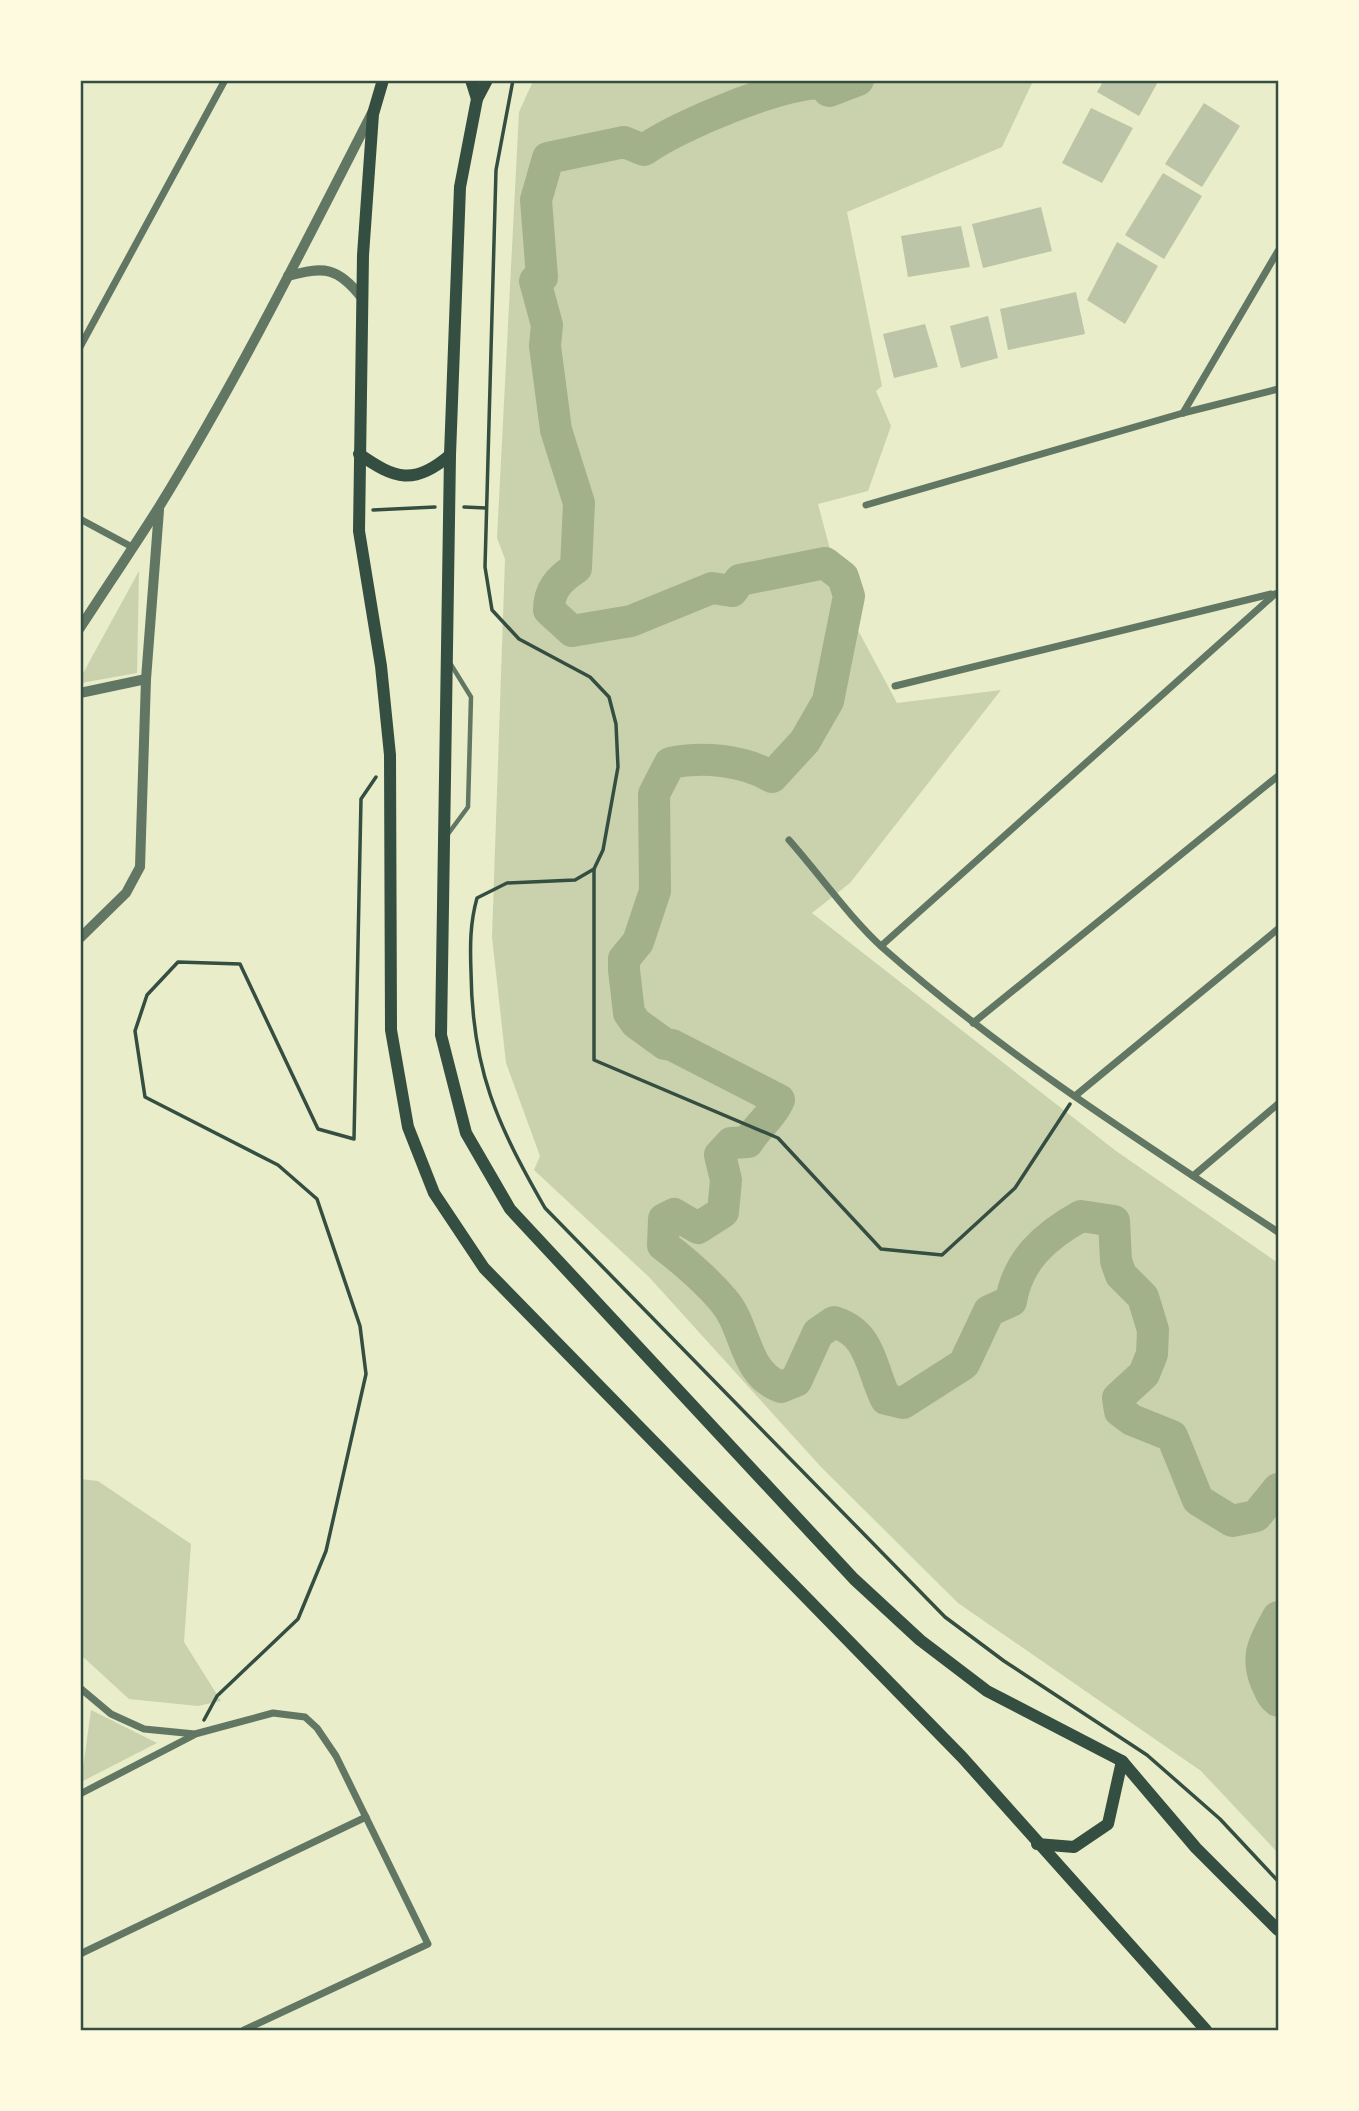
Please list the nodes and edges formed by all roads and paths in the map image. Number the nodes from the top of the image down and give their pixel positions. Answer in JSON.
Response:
{"nodes":[{"id":1,"x":225,"y":80,"type":"edge"},
{"id":2,"x":383,"y":80,"type":"edge"},
{"id":3,"x":471,"y":80,"type":"edge"},
{"id":4,"x":487,"y":80,"type":"edge"},
{"id":5,"x":513,"y":80,"type":"edge"},
{"id":6,"x":477,"y":100,"type":"junction"},
{"id":7,"x":376,"y":105,"type":"junction"},
{"id":8,"x":1279,"y":251,"type":"edge"},
{"id":9,"x":288,"y":276,"type":"junction"},
{"id":10,"x":362,"y":298,"type":"junction"},
{"id":11,"x":80,"y":347,"type":"edge"},
{"id":12,"x":1279,"y":389,"type":"edge"},
{"id":13,"x":1183,"y":413,"type":"junction"},
{"id":14,"x":359,"y":454,"type":"junction"},
{"id":15,"x":450,"y":455,"type":"junction"},
{"id":16,"x":866,"y":505,"type":"dead end"},
{"id":17,"x":159,"y":507,"type":"junction"},
{"id":18,"x":449,"y":507,"type":"junction"},
{"id":19,"x":486,"y":508,"type":"junction"},
{"id":20,"x":358,"y":511,"type":"junction"},
{"id":21,"x":80,"y":519,"type":"edge"},
{"id":22,"x":132,"y":547,"type":"junction"},
{"id":23,"x":1277,"y":593,"type":"edge"},
{"id":24,"x":80,"y":628,"type":"edge"},
{"id":25,"x":446,"y":656,"type":"junction"},
{"id":26,"x":146,"y":679,"type":"junction"},
{"id":27,"x":895,"y":686,"type":"dead end"},
{"id":28,"x":80,"y":693,"type":"edge"},
{"id":29,"x":390,"y":755,"type":"junction"},
{"id":30,"x":1279,"y":776,"type":"edge"},
{"id":31,"x":443,"y":840,"type":"junction"},
{"id":32,"x":789,"y":840,"type":"dead end"},
{"id":33,"x":594,"y":869,"type":"junction"},
{"id":34,"x":1279,"y":929,"type":"edge"},
{"id":35,"x":80,"y":939,"type":"edge"},
{"id":36,"x":881,"y":946,"type":"junction"},
{"id":37,"x":973,"y":1023,"type":"junction"},
{"id":38,"x":1074,"y":1097,"type":"junction"},
{"id":39,"x":1279,"y":1104,"type":"edge"},
{"id":40,"x":1193,"y":1176,"type":"junction"},
{"id":41,"x":1279,"y":1232,"type":"edge"},
{"id":42,"x":80,"y":1688,"type":"edge"},
{"id":43,"x":195,"y":1734,"type":"junction"},
{"id":44,"x":1122,"y":1761,"type":"junction"},
{"id":45,"x":80,"y":1794,"type":"edge"},
{"id":46,"x":366,"y":1817,"type":"junction"},
{"id":47,"x":1037,"y":1844,"type":"junction"},
{"id":48,"x":1279,"y":1881,"type":"edge"},
{"id":49,"x":1279,"y":1930,"type":"edge"},
{"id":50,"x":80,"y":1954,"type":"edge"},
{"id":51,"x":244,"y":2031,"type":"edge"},
{"id":52,"x":1206,"y":2031,"type":"edge"}],
"edges":[{"from":1,"to":11,"type":"street"},
{"from":2,"to":7,"type":"main road"},
{"from":3,"to":6,"type":"main road"},
{"from":4,"to":6,"type":"main road"},
{"from":5,"to":19,"type":"path"},
{"from":6,"to":15,"type":"main road"},
{"from":7,"to":9,"type":"street"},
{"from":7,"to":10,"type":"main road"},
{"from":8,"to":13,"type":"street"},
{"from":9,"to":10,"type":"street"},
{"from":9,"to":17,"type":"street"},
{"from":10,"to":14,"type":"main road"},
{"from":12,"to":13,"type":"street"},
{"from":13,"to":16,"type":"street"},
{"from":14,"to":15,"type":"main road"},
{"from":14,"to":20,"type":"main road"},
{"from":15,"to":18,"type":"main road"},
{"from":17,"to":22,"type":"street"},
{"from":17,"to":26,"type":"street"},
{"from":18,"to":19,"type":"path"},
{"from":18,"to":20,"type":"path"},
{"from":18,"to":25,"type":"main road"},
{"from":19,"to":33,"type":"path"},
{"from":20,"to":29,"type":"main road"},
{"from":21,"to":22,"type":"street"},
{"from":22,"to":24,"type":"street"},
{"from":23,"to":27,"type":"street"},
{"from":23,"to":36,"type":"street"},
{"from":25,"to":31,"type":"main road"},
{"from":25,"to":31,"type":"lane"},
{"from":26,"to":28,"type":"street"},
{"from":26,"to":35,"type":"street"},
{"from":29,"to":43,"type":"path"},
{"from":29,"to":47,"type":"main road"},
{"from":30,"to":37,"type":"street"},
{"from":31,"to":44,"type":"main road"},
{"from":32,"to":36,"type":"street"},
{"from":33,"to":38,"type":"path"},
{"from":33,"to":48,"type":"path"},
{"from":34,"to":38,"type":"street"},
{"from":36,"to":37,"type":"street"},
{"from":37,"to":38,"type":"street"},
{"from":38,"to":40,"type":"street"},
{"from":39,"to":40,"type":"street"},
{"from":40,"to":41,"type":"street"},
{"from":42,"to":43,"type":"street"},
{"from":43,"to":45,"type":"street"},
{"from":43,"to":46,"type":"street"},
{"from":44,"to":47,"type":"main road"},
{"from":44,"to":49,"type":"main road"},
{"from":46,"to":50,"type":"street"},
{"from":46,"to":51,"type":"street"},
{"from":47,"to":52,"type":"main road"}]}
